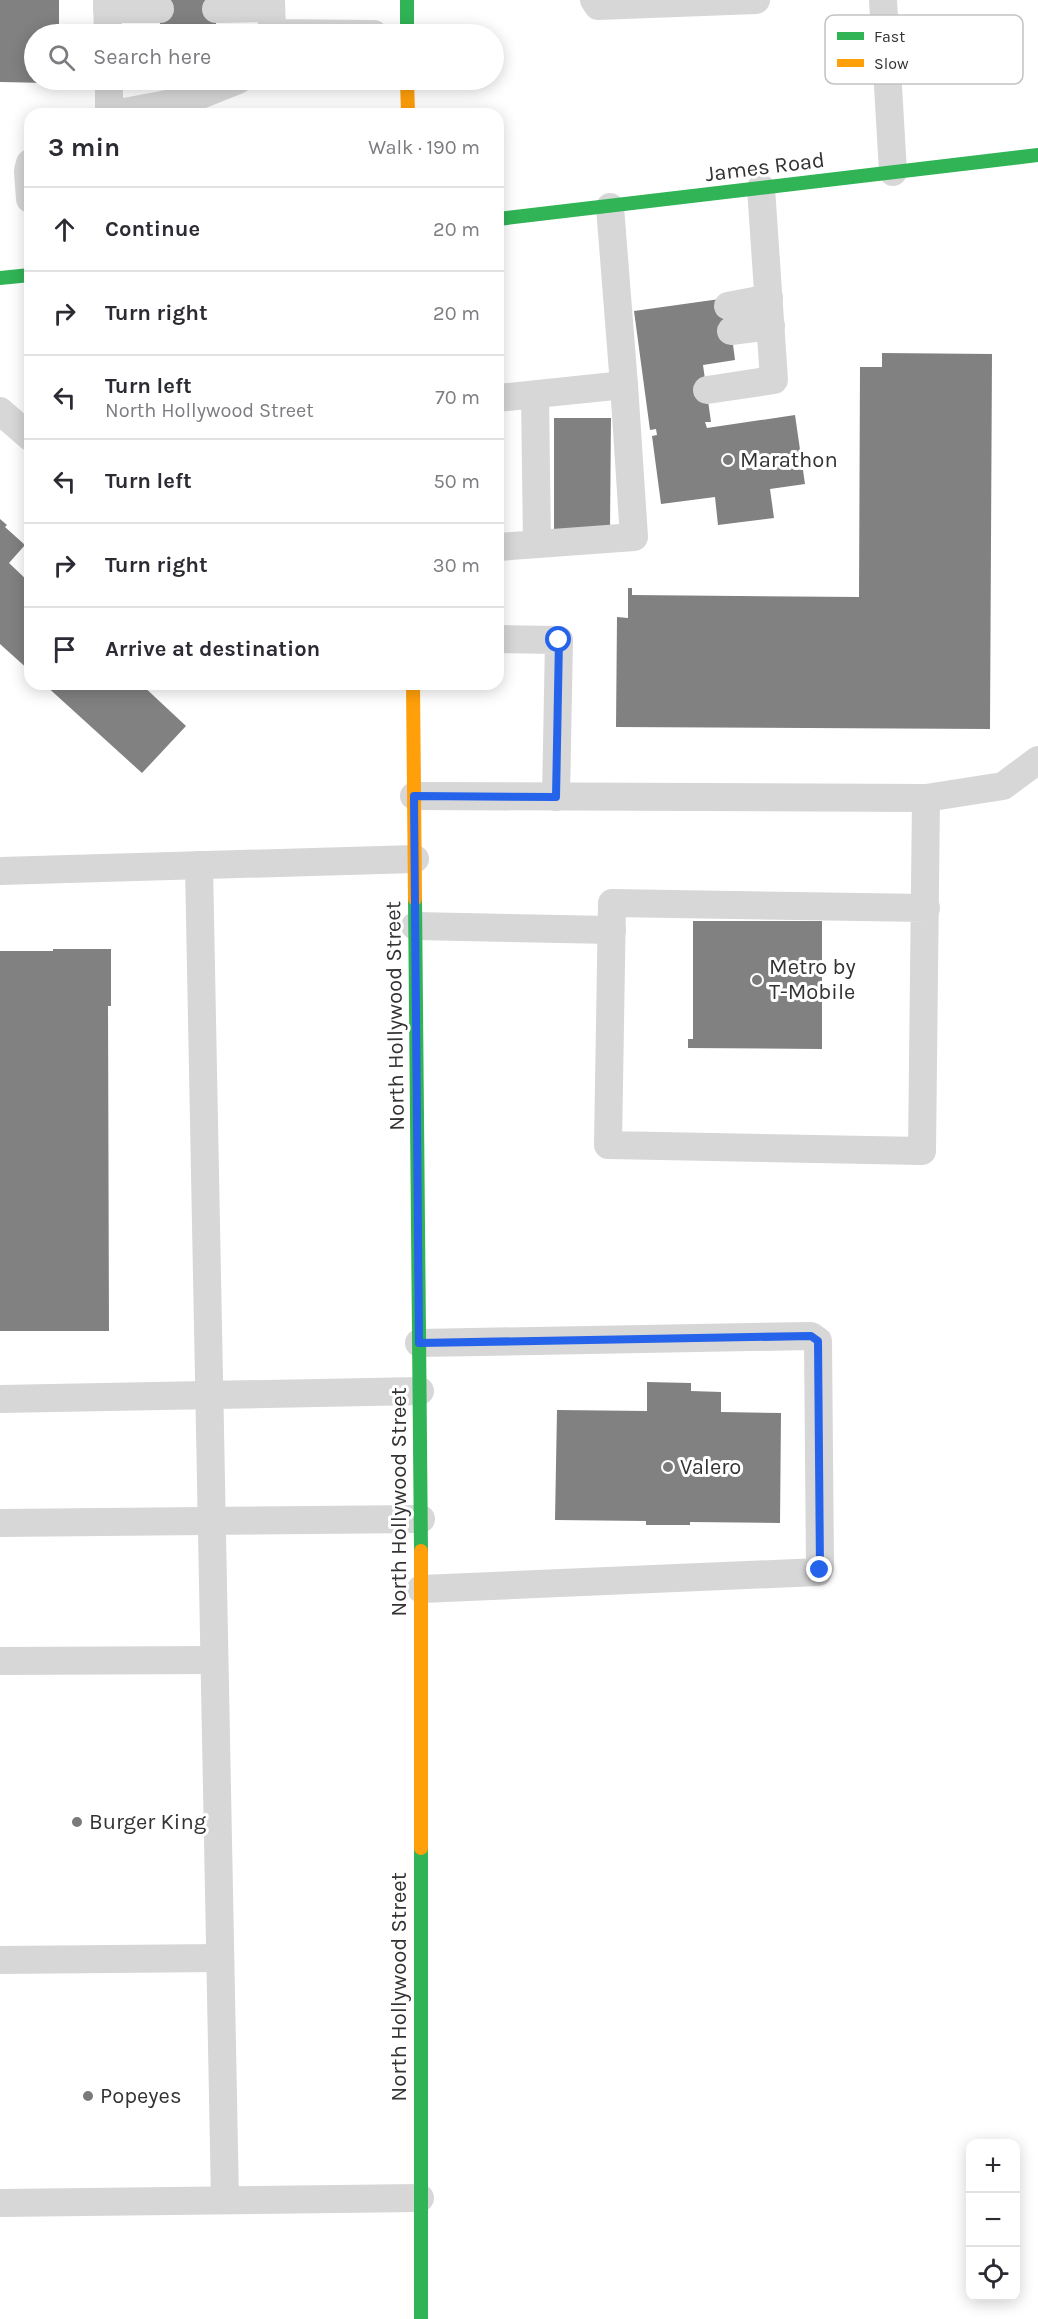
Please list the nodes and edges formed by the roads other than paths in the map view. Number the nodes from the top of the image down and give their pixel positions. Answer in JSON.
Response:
{"nodes":[{"id":1,"x":407,"y":0,"type":"edge"},
{"id":2,"x":594,"y":0,"type":"edge"},
{"id":3,"x":756,"y":0,"type":"edge"},
{"id":4,"x":883,"y":0,"type":"edge"},
{"id":5,"x":160,"y":9,"type":"dead end"},
{"id":6,"x":216,"y":9,"type":"dead end"},
{"id":7,"x":107,"y":15,"type":"edge"},
{"id":8,"x":884,"y":15,"type":"edge"},
{"id":9,"x":271,"y":19,"type":"edge"},
{"id":10,"x":305,"y":24,"type":"edge"},
{"id":11,"x":407,"y":24,"type":"edge"},
{"id":12,"x":888,"y":84,"type":"edge"},
{"id":13,"x":109,"y":90,"type":"edge"},
{"id":14,"x":213,"y":90,"type":"edge"},
{"id":15,"x":407,"y":90,"type":"edge"},
{"id":16,"x":109,"y":108,"type":"edge"},
{"id":17,"x":146,"y":108,"type":"edge"},
{"id":18,"x":408,"y":108,"type":"edge"},
{"id":19,"x":1038,"y":155,"type":"edge"},
{"id":20,"x":893,"y":172,"type":"junction"},
{"id":21,"x":762,"y":188,"type":"junction"},
{"id":22,"x":610,"y":207,"type":"junction"},
{"id":23,"x":504,"y":218,"type":"edge"},
{"id":24,"x":24,"y":275,"type":"edge"},
{"id":25,"x":0,"y":278,"type":"edge"},
{"id":26,"x":770,"y":312,"type":"junction"},
{"id":27,"x":730,"y":318,"type":"dead end"},
{"id":28,"x":707,"y":390,"type":"dead end"},
{"id":29,"x":535,"y":394,"type":"junction"},
{"id":30,"x":632,"y":396,"type":"junction"},
{"id":31,"x":504,"y":397,"type":"edge"},
{"id":32,"x":0,"y":411,"type":"edge"},
{"id":33,"x":24,"y":432,"type":"edge"},
{"id":34,"x":537,"y":544,"type":"junction"},
{"id":35,"x":504,"y":547,"type":"edge"},
{"id":36,"x":504,"y":639,"type":"edge"},
{"id":37,"x":413,"y":690,"type":"edge"},
{"id":38,"x":1038,"y":760,"type":"edge"},
{"id":39,"x":414,"y":796,"type":"junction"},
{"id":40,"x":556,"y":797,"type":"junction"},
{"id":41,"x":926,"y":798,"type":"junction"},
{"id":42,"x":415,"y":859,"type":"junction"},
{"id":43,"x":199,"y":865,"type":"junction"},
{"id":44,"x":0,"y":871,"type":"edge"},
{"id":45,"x":926,"y":908,"type":"junction"},
{"id":46,"x":415,"y":926,"type":"junction"},
{"id":47,"x":612,"y":930,"type":"junction"},
{"id":48,"x":419,"y":1343,"type":"junction"},
{"id":49,"x":420,"y":1391,"type":"junction"},
{"id":50,"x":209,"y":1396,"type":"junction"},
{"id":51,"x":0,"y":1399,"type":"edge"},
{"id":52,"x":421,"y":1519,"type":"junction"},
{"id":53,"x":212,"y":1521,"type":"junction"},
{"id":54,"x":0,"y":1523,"type":"edge"},
{"id":55,"x":421,"y":1589,"type":"junction"},
{"id":56,"x":214,"y":1660,"type":"junction"},
{"id":57,"x":0,"y":1661,"type":"edge"},
{"id":58,"x":220,"y":1958,"type":"junction"},
{"id":59,"x":0,"y":1960,"type":"edge"},
{"id":60,"x":420,"y":2198,"type":"junction"},
{"id":61,"x":225,"y":2200,"type":"junction"},
{"id":62,"x":0,"y":2204,"type":"edge"},
{"id":63,"x":421,"y":2319,"type":"edge"}],
"edges":[{"from":1,"to":11,"type":"main road"},
{"from":2,"to":3,"type":"lane"},
{"from":4,"to":8,"type":"lane"},
{"from":5,"to":7,"type":"lane"},
{"from":6,"to":9,"type":"lane"},
{"from":9,"to":10,"type":"lane"},
{"from":12,"to":20,"type":"lane"},
{"from":13,"to":16,"type":"lane"},
{"from":14,"to":17,"type":"lane"},
{"from":15,"to":18,"type":"main road"},
{"from":19,"to":20,"type":"main road","name":"James Road"},
{"from":20,"to":21,"type":"main road","name":"James Road"},
{"from":21,"to":22,"type":"main road","name":"James Road"},
{"from":21,"to":26,"type":"lane"},
{"from":22,"to":23,"type":"main road","name":"James Road"},
{"from":22,"to":30,"type":"lane"},
{"from":24,"to":25,"type":"main road"},
{"from":26,"to":27,"type":"lane"},
{"from":26,"to":28,"type":"lane"},
{"from":29,"to":30,"type":"lane"},
{"from":29,"to":31,"type":"lane"},
{"from":29,"to":34,"type":"lane"},
{"from":30,"to":34,"type":"lane"},
{"from":32,"to":33,"type":"lane"},
{"from":34,"to":35,"type":"lane"},
{"from":36,"to":40,"type":"lane"},
{"from":37,"to":39,"type":"main road","name":"North Hollywood Street"},
{"from":38,"to":41,"type":"lane"},
{"from":39,"to":40,"type":"lane"},
{"from":39,"to":42,"type":"main road","name":"North Hollywood Street"},
{"from":40,"to":41,"type":"lane"},
{"from":41,"to":45,"type":"lane"},
{"from":42,"to":43,"type":"lane"},
{"from":42,"to":46,"type":"main road","name":"North Hollywood Street"},
{"from":43,"to":44,"type":"lane"},
{"from":43,"to":50,"type":"lane"},
{"from":45,"to":47,"type":"lane"},
{"from":45,"to":47,"type":"lane"},
{"from":46,"to":47,"type":"lane"},
{"from":46,"to":48,"type":"main road","name":"North Hollywood Street"},
{"from":48,"to":49,"type":"main road","name":"North Hollywood Street"},
{"from":48,"to":55,"type":"lane"},
{"from":49,"to":50,"type":"lane"},
{"from":49,"to":52,"type":"main road","name":"North Hollywood Street"},
{"from":50,"to":51,"type":"lane"},
{"from":50,"to":53,"type":"lane"},
{"from":52,"to":53,"type":"lane"},
{"from":52,"to":55,"type":"main road","name":"North Hollywood Street"},
{"from":53,"to":54,"type":"lane"},
{"from":53,"to":56,"type":"lane"},
{"from":55,"to":60,"type":"main road","name":"North Hollywood Street"},
{"from":56,"to":57,"type":"lane"},
{"from":56,"to":58,"type":"lane"},
{"from":58,"to":59,"type":"lane"},
{"from":58,"to":61,"type":"lane"},
{"from":60,"to":61,"type":"lane"},
{"from":60,"to":63,"type":"main road","name":"North Hollywood Street"},
{"from":61,"to":62,"type":"lane"}]}
